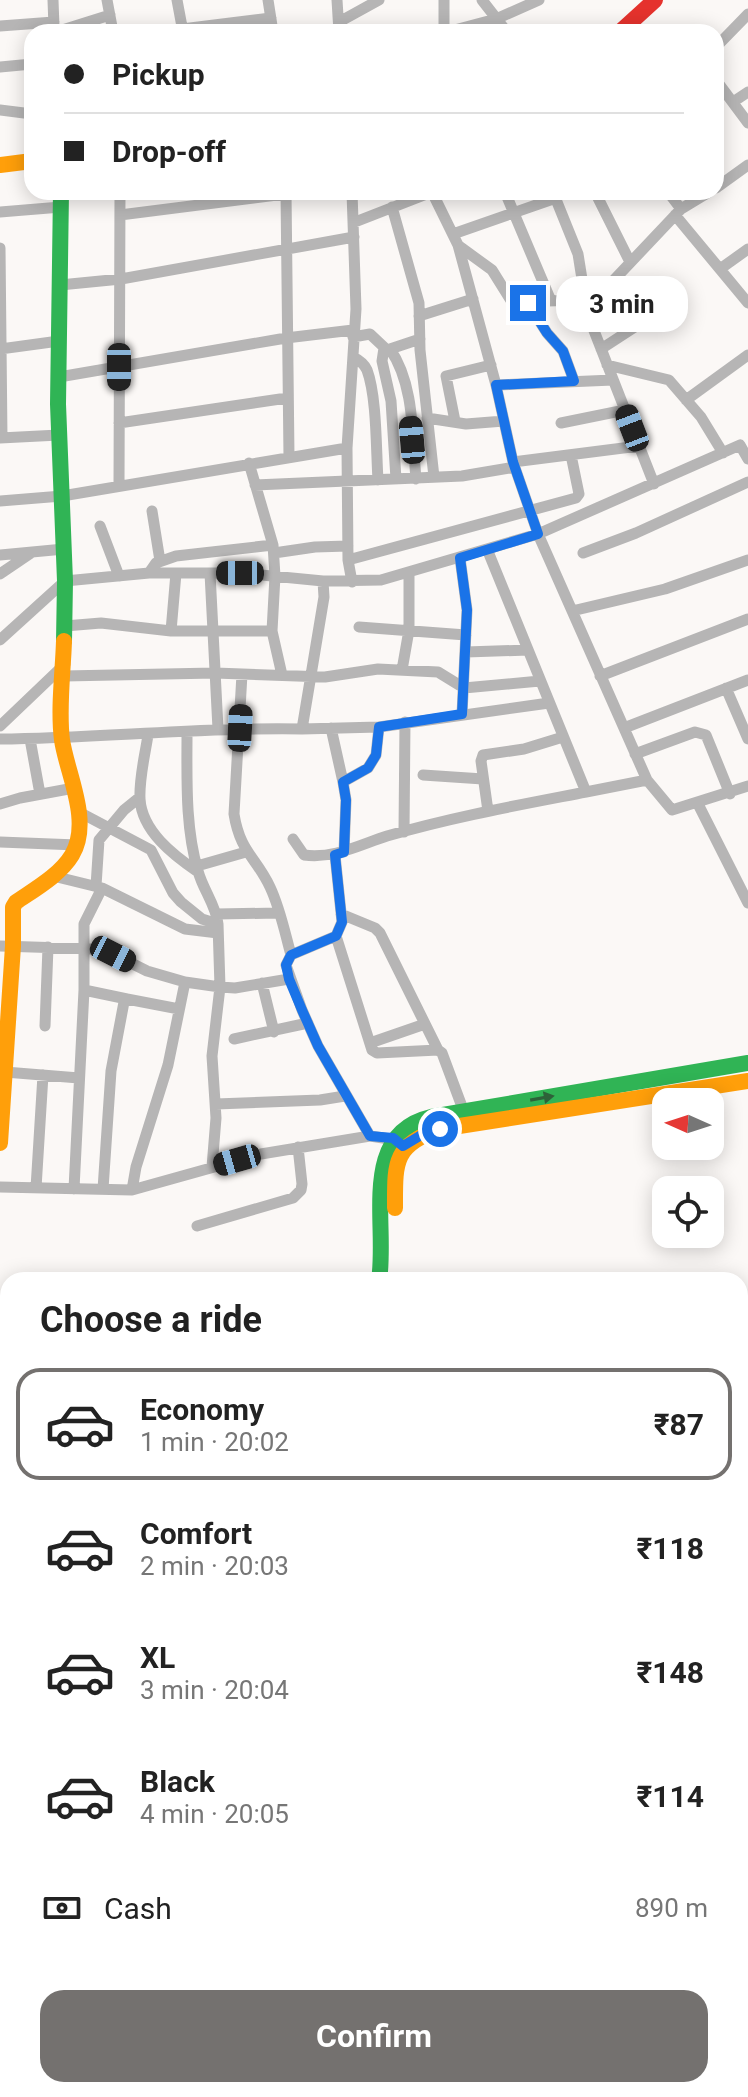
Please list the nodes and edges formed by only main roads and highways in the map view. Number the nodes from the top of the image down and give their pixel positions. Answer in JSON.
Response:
{"nodes":[{"id":1,"x":655,"y":0,"type":"edge"},
{"id":2,"x":629,"y":24,"type":"edge"},
{"id":3,"x":24,"y":162,"type":"edge"},
{"id":4,"x":0,"y":165,"type":"edge"},
{"id":5,"x":61,"y":200,"type":"edge"},
{"id":6,"x":7,"y":946,"type":"edge"},
{"id":7,"x":4,"y":1022,"type":"edge"},
{"id":8,"x":748,"y":1063,"type":"edge"},
{"id":9,"x":748,"y":1081,"type":"edge"},
{"id":10,"x":1,"y":1121,"type":"edge"},
{"id":11,"x":398,"y":1142,"type":"junction"},
{"id":12,"x":0,"y":1143,"type":"edge"},
{"id":13,"x":380,"y":1272,"type":"edge"},
{"id":14,"x":392,"y":1272,"type":"edge"}],
"edges":[{"from":1,"to":2,"type":"main road"},
{"from":3,"to":4,"type":"main road"},
{"from":5,"to":6,"type":"main road"},
{"from":6,"to":7,"type":"main road"},
{"from":7,"to":10,"type":"main road"},
{"from":11,"to":8,"type":"main road","one_way":true},
{"from":9,"to":11,"type":"main road"},
{"from":10,"to":12,"type":"main road"},
{"from":11,"to":13,"type":"main road"},
{"from":11,"to":14,"type":"main road"}]}
